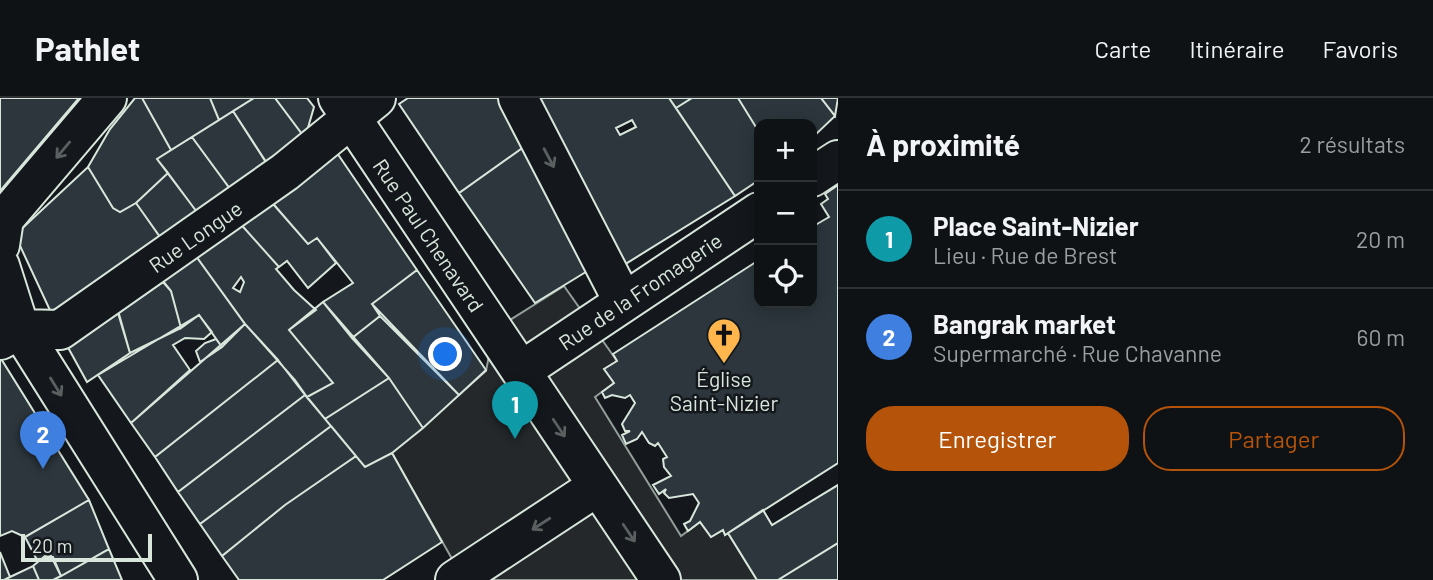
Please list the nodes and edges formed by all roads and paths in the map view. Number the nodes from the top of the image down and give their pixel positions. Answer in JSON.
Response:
{"nodes":[{"id":1,"x":107,"y":98,"type":"edge"},
{"id":2,"x":517,"y":98,"type":"edge"},
{"id":3,"x":355,"y":104,"type":"edge"},
{"id":4,"x":838,"y":160,"type":"edge"},
{"id":5,"x":817,"y":174,"type":"edge"},
{"id":6,"x":754,"y":215,"type":"edge"},
{"id":7,"x":0,"y":245,"type":"edge"},
{"id":8,"x":0,"y":266,"type":"edge"},
{"id":9,"x":623,"y":301,"type":"junction"},
{"id":10,"x":10,"y":335,"type":"edge"},
{"id":11,"x":521,"y":372,"type":"junction"},
{"id":12,"x":598,"y":486,"type":"junction"},
{"id":13,"x":178,"y":580,"type":"edge"},
{"id":14,"x":455,"y":580,"type":"edge"},
{"id":15,"x":660,"y":580,"type":"edge"}],
"edges":[{"from":1,"to":7,"type":"street","one_way":true},
{"from":2,"to":9,"type":"street","one_way":true},
{"from":3,"to":10,"type":"street","name":"Rue Longue"},
{"from":3,"to":11,"type":"street","name":"Rue Paul Chenavard"},
{"from":4,"to":5,"type":"street"},
{"from":6,"to":9,"type":"street","name":"Rue de la Fromagerie"},
{"from":8,"to":10,"type":"street"},
{"from":9,"to":11,"type":"street","name":"Rue de la Fromagerie"},
{"from":10,"to":13,"type":"street","one_way":true},
{"from":11,"to":12,"type":"street","name":"Rue Paul Chenavard","one_way":true},
{"from":12,"to":14,"type":"street","one_way":true},
{"from":12,"to":15,"type":"street","name":"Rue Paul Chenavard","one_way":true}]}
